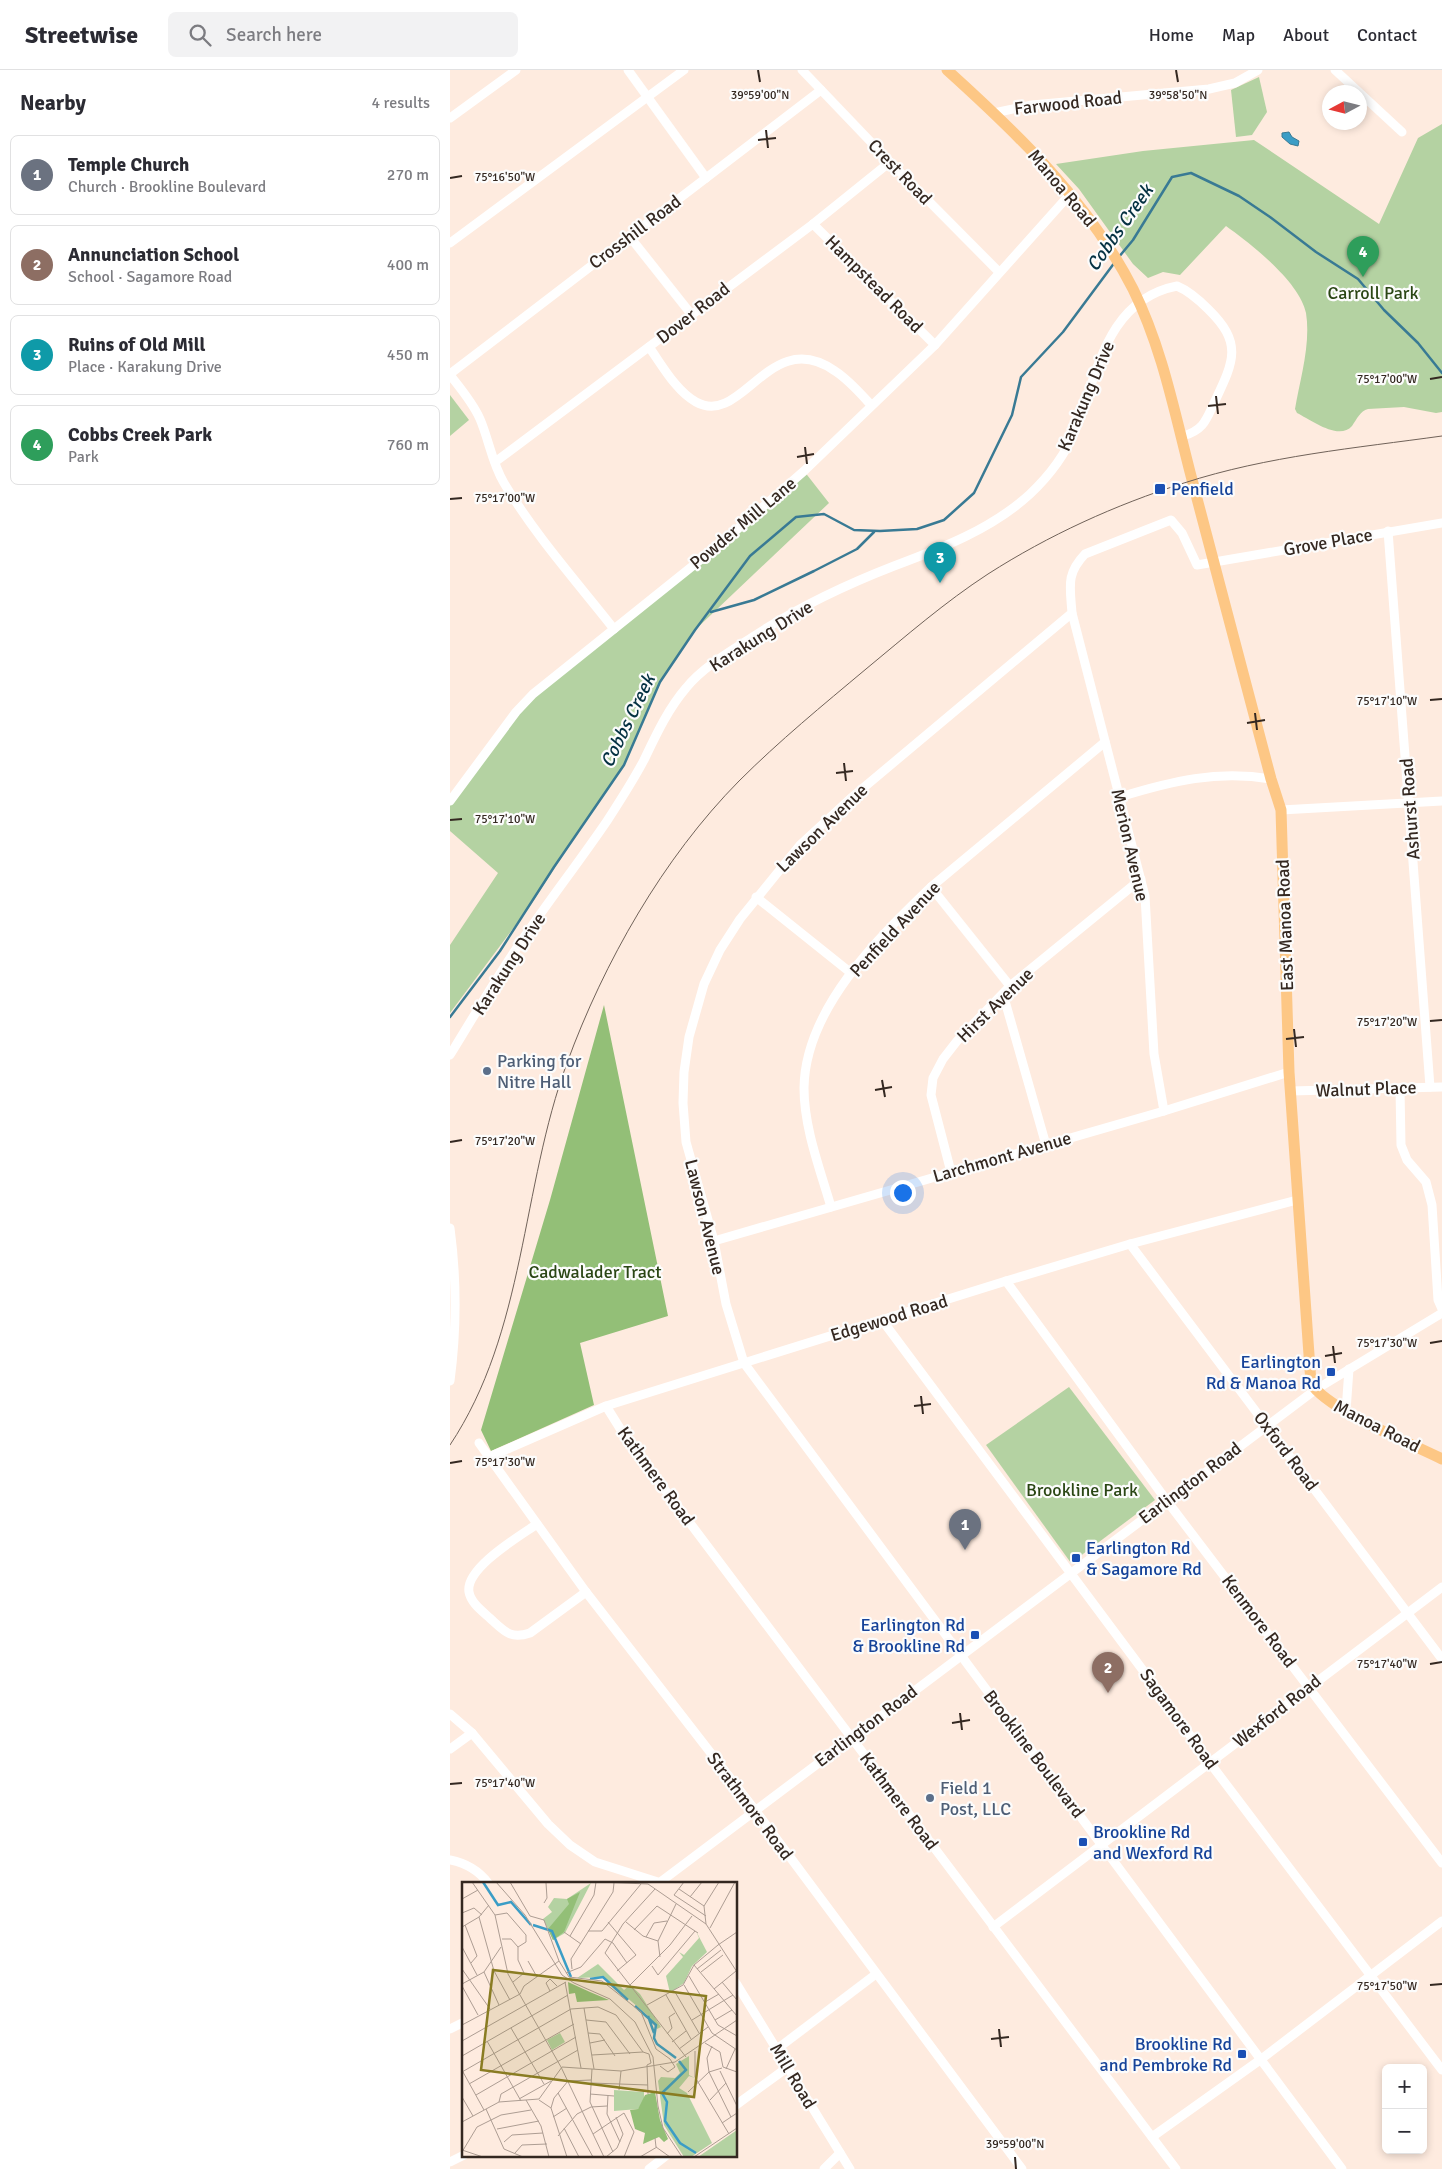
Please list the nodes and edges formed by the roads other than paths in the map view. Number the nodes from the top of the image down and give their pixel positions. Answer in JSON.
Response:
{"nodes":[{"id":1,"x":516,"y":70,"type":"edge"},
{"id":2,"x":628,"y":70,"type":"edge"},
{"id":3,"x":684,"y":70,"type":"edge"},
{"id":4,"x":802,"y":70,"type":"edge"},
{"id":5,"x":947,"y":70,"type":"edge"},
{"id":6,"x":1258,"y":70,"type":"edge"},
{"id":7,"x":1335,"y":70,"type":"edge"},
{"id":8,"x":505,"y":73,"type":"edge"},
{"id":9,"x":821,"y":90,"type":"junction"},
{"id":10,"x":648,"y":98,"type":"junction"},
{"id":11,"x":994,"y":113,"type":"junction"},
{"id":12,"x":450,"y":118,"type":"edge"},
{"id":13,"x":1402,"y":132,"type":"dead end"},
{"id":14,"x":890,"y":162,"type":"junction"},
{"id":15,"x":706,"y":178,"type":"junction"},
{"id":16,"x":1071,"y":193,"type":"junction"},
{"id":17,"x":813,"y":224,"type":"junction"},
{"id":18,"x":630,"y":237,"type":"junction"},
{"id":19,"x":450,"y":244,"type":"edge"},
{"id":20,"x":999,"y":272,"type":"junction"},
{"id":21,"x":1138,"y":303,"type":"junction"},
{"id":22,"x":691,"y":314,"type":"junction"},
{"id":23,"x":934,"y":344,"type":"junction"},
{"id":24,"x":649,"y":347,"type":"junction"},
{"id":25,"x":450,"y":374,"type":"edge"},
{"id":26,"x":871,"y":405,"type":"junction"},
{"id":27,"x":1183,"y":436,"type":"junction"},
{"id":28,"x":494,"y":462,"type":"junction"},
{"id":29,"x":1190,"y":470,"type":"joint"},
{"id":30,"x":1442,"y":523,"type":"edge"},
{"id":31,"x":1388,"y":532,"type":"junction"},
{"id":32,"x":1215,"y":561,"type":"junction"},
{"id":33,"x":1072,"y":612,"type":"junction"},
{"id":34,"x":614,"y":629,"type":"junction"},
{"id":35,"x":1105,"y":742,"type":"junction"},
{"id":36,"x":1271,"y":779,"type":"junction"},
{"id":37,"x":1120,"y":797,"type":"junction"},
{"id":38,"x":450,"y":801,"type":"edge"},
{"id":39,"x":1442,"y":801,"type":"edge"},
{"id":40,"x":1409,"y":803,"type":"junction"},
{"id":41,"x":1281,"y":810,"type":"junction"},
{"id":42,"x":1141,"y":879,"type":"junction"},
{"id":43,"x":931,"y":887,"type":"junction"},
{"id":44,"x":756,"y":897,"type":"junction"},
{"id":45,"x":851,"y":974,"type":"junction"},
{"id":46,"x":1010,"y":986,"type":"junction"},
{"id":47,"x":1003,"y":994,"type":"junction"},
{"id":48,"x":450,"y":1055,"type":"edge"},
{"id":49,"x":1289,"y":1072,"type":"junction"},
{"id":50,"x":1430,"y":1087,"type":"junction"},
{"id":51,"x":1442,"y":1087,"type":"edge"},
{"id":52,"x":1400,"y":1088,"type":"junction"},
{"id":53,"x":1291,"y":1091,"type":"junction"},
{"id":54,"x":1164,"y":1111,"type":"junction"},
{"id":55,"x":1046,"y":1145,"type":"junction"},
{"id":56,"x":951,"y":1172,"type":"junction"},
{"id":57,"x":1297,"y":1200,"type":"junction"},
{"id":58,"x":831,"y":1207,"type":"junction"},
{"id":59,"x":450,"y":1228,"type":"edge"},
{"id":60,"x":714,"y":1241,"type":"junction"},
{"id":61,"x":1130,"y":1244,"type":"junction"},
{"id":62,"x":1006,"y":1281,"type":"junction"},
{"id":63,"x":1442,"y":1311,"type":"edge"},
{"id":64,"x":882,"y":1320,"type":"junction"},
{"id":65,"x":744,"y":1364,"type":"junction"},
{"id":66,"x":1349,"y":1369,"type":"junction"},
{"id":67,"x":450,"y":1380,"type":"edge"},
{"id":68,"x":1315,"y":1390,"type":"junction"},
{"id":69,"x":606,"y":1406,"type":"junction"},
{"id":70,"x":1346,"y":1411,"type":"junction"},
{"id":71,"x":1266,"y":1425,"type":"junction"},
{"id":72,"x":479,"y":1442,"type":"dead end"},
{"id":73,"x":489,"y":1456,"type":"junction"},
{"id":74,"x":1442,"y":1459,"type":"edge"},
{"id":75,"x":1167,"y":1500,"type":"junction"},
{"id":76,"x":537,"y":1524,"type":"junction"},
{"id":77,"x":1070,"y":1574,"type":"junction"},
{"id":78,"x":1442,"y":1587,"type":"edge"},
{"id":79,"x":586,"y":1592,"type":"junction"},
{"id":80,"x":1408,"y":1612,"type":"junction"},
{"id":81,"x":960,"y":1655,"type":"junction"},
{"id":82,"x":1442,"y":1659,"type":"edge"},
{"id":83,"x":1309,"y":1687,"type":"junction"},
{"id":84,"x":450,"y":1714,"type":"edge"},
{"id":85,"x":472,"y":1733,"type":"junction"},
{"id":86,"x":851,"y":1738,"type":"junction"},
{"id":87,"x":450,"y":1748,"type":"edge"},
{"id":88,"x":1210,"y":1763,"type":"junction"},
{"id":89,"x":755,"y":1810,"type":"junction"},
{"id":90,"x":1102,"y":1844,"type":"junction"},
{"id":91,"x":450,"y":1860,"type":"edge"},
{"id":92,"x":1442,"y":1863,"type":"edge"},
{"id":93,"x":487,"y":1882,"type":"edge"},
{"id":94,"x":660,"y":1882,"type":"edge"},
{"id":95,"x":1442,"y":1921,"type":"edge"},
{"id":96,"x":993,"y":1927,"type":"junction"},
{"id":97,"x":876,"y":1974,"type":"junction"},
{"id":98,"x":1372,"y":1975,"type":"junction"},
{"id":99,"x":738,"y":1987,"type":"edge"},
{"id":100,"x":462,"y":2023,"type":"edge"},
{"id":101,"x":450,"y":2029,"type":"edge"},
{"id":102,"x":777,"y":2048,"type":"junction"},
{"id":103,"x":1260,"y":2060,"type":"junction"},
{"id":104,"x":788,"y":2067,"type":"junction"},
{"id":105,"x":1442,"y":2070,"type":"edge"},
{"id":106,"x":738,"y":2104,"type":"edge"},
{"id":107,"x":1152,"y":2137,"type":"junction"},
{"id":108,"x":840,"y":2153,"type":"junction"},
{"id":109,"x":462,"y":2156,"type":"edge"},
{"id":110,"x":666,"y":2156,"type":"edge"},
{"id":111,"x":450,"y":2162,"type":"edge"},
{"id":112,"x":649,"y":2169,"type":"edge"},
{"id":113,"x":824,"y":2169,"type":"edge"},
{"id":114,"x":850,"y":2169,"type":"edge"},
{"id":115,"x":1022,"y":2169,"type":"edge"},
{"id":116,"x":1176,"y":2169,"type":"edge"},
{"id":117,"x":1342,"y":2169,"type":"edge"}],
"edges":[{"from":1,"to":8,"type":"street"},
{"from":2,"to":10,"type":"street"},
{"from":3,"to":10,"type":"street"},
{"from":4,"to":9,"type":"street","name":"Crest Road"},
{"from":5,"to":11,"type":"main road","name":"Manoa Road"},
{"from":6,"to":11,"type":"street","name":"Farwood Road"},
{"from":7,"to":13,"type":"street"},
{"from":8,"to":12,"type":"street"},
{"from":9,"to":14,"type":"street","name":"Crest Road"},
{"from":9,"to":15,"type":"street","name":"Crosshill Road"},
{"from":10,"to":15,"type":"street"},
{"from":10,"to":19,"type":"street"},
{"from":11,"to":16,"type":"main road","name":"Manoa Road"},
{"from":14,"to":17,"type":"street","name":"Dover Road"},
{"from":14,"to":20,"type":"street","name":"Crest Road"},
{"from":15,"to":18,"type":"street","name":"Crosshill Road"},
{"from":16,"to":20,"type":"street","name":"Powder Mill Lane"},
{"from":16,"to":21,"type":"main road","name":"Manoa Road"},
{"from":17,"to":22,"type":"street","name":"Dover Road"},
{"from":17,"to":23,"type":"street","name":"Hampstead Road"},
{"from":18,"to":22,"type":"street"},
{"from":18,"to":25,"type":"street","name":"Crosshill Road"},
{"from":20,"to":23,"type":"street","name":"Powder Mill Lane"},
{"from":21,"to":27,"type":"main road","name":"Manoa Road"},
{"from":21,"to":27,"type":"street"},
{"from":21,"to":48,"type":"street","name":"Karakung Drive"},
{"from":22,"to":24,"type":"street","name":"Dover Road"},
{"from":23,"to":26,"type":"street","name":"Powder Mill Lane"},
{"from":24,"to":26,"type":"street"},
{"from":24,"to":28,"type":"street","name":"Dover Road"},
{"from":25,"to":28,"type":"street"},
{"from":26,"to":34,"type":"street","name":"Powder Mill Lane"},
{"from":27,"to":29,"type":"main road","name":"Manoa Road"},
{"from":28,"to":34,"type":"street"},
{"from":29,"to":32,"type":"main road","name":"East Manoa Road"},
{"from":30,"to":31,"type":"street","name":"Grove Place"},
{"from":31,"to":32,"type":"street","name":"Grove Place"},
{"from":31,"to":40,"type":"street","name":"Ashurst Road"},
{"from":32,"to":33,"type":"street"},
{"from":32,"to":36,"type":"main road","name":"East Manoa Road"},
{"from":33,"to":35,"type":"street","name":"Merion Avenue"},
{"from":33,"to":44,"type":"street","name":"Lawson Avenue"},
{"from":34,"to":38,"type":"street","name":"Powder Mill Lane"},
{"from":35,"to":37,"type":"street","name":"Merion Avenue"},
{"from":35,"to":43,"type":"street","name":"Penfield Avenue"},
{"from":36,"to":37,"type":"street"},
{"from":36,"to":41,"type":"main road","name":"East Manoa Road"},
{"from":37,"to":42,"type":"street","name":"Merion Avenue"},
{"from":39,"to":40,"type":"street"},
{"from":40,"to":41,"type":"street"},
{"from":40,"to":50,"type":"street","name":"Ashurst Road"},
{"from":41,"to":49,"type":"main road","name":"East Manoa Road"},
{"from":42,"to":46,"type":"street","name":"Hirst Avenue"},
{"from":42,"to":54,"type":"street","name":"Merion Avenue"},
{"from":43,"to":45,"type":"street","name":"Penfield Avenue"},
{"from":43,"to":46,"type":"street"},
{"from":44,"to":45,"type":"street"},
{"from":44,"to":60,"type":"street","name":"Lawson Avenue"},
{"from":45,"to":58,"type":"street","name":"Penfield Avenue"},
{"from":46,"to":47,"type":"street","name":"Hirst Avenue"},
{"from":47,"to":55,"type":"street"},
{"from":47,"to":56,"type":"street","name":"Hirst Avenue"},
{"from":49,"to":53,"type":"main road","name":"East Manoa Road"},
{"from":49,"to":54,"type":"street","name":"Larchmont Avenue"},
{"from":50,"to":51,"type":"street","name":"Walnut Place"},
{"from":50,"to":52,"type":"street","name":"Walnut Place"},
{"from":52,"to":53,"type":"street","name":"Walnut Place"},
{"from":52,"to":63,"type":"street"},
{"from":53,"to":57,"type":"main road","name":"East Manoa Road"},
{"from":54,"to":55,"type":"street","name":"Larchmont Avenue"},
{"from":55,"to":56,"type":"street","name":"Larchmont Avenue"},
{"from":56,"to":58,"type":"street","name":"Larchmont Avenue"},
{"from":57,"to":61,"type":"street","name":"Edgewood Road"},
{"from":57,"to":68,"type":"main road","name":"East Manoa Road"},
{"from":58,"to":60,"type":"street","name":"Larchmont Avenue"},
{"from":59,"to":67,"type":"street"},
{"from":60,"to":65,"type":"street","name":"Lawson Avenue"},
{"from":61,"to":62,"type":"street","name":"Edgewood Road"},
{"from":61,"to":71,"type":"street","name":"Oxford Road"},
{"from":62,"to":64,"type":"street","name":"Edgewood Road"},
{"from":62,"to":75,"type":"street","name":"Kenmore Road"},
{"from":63,"to":66,"type":"street","name":"Earlington Road"},
{"from":64,"to":65,"type":"street","name":"Edgewood Road"},
{"from":64,"to":77,"type":"street","name":"Sagamore Road"},
{"from":65,"to":69,"type":"street","name":"Edgewood Road"},
{"from":65,"to":81,"type":"street","name":"Brookline Boulevard"},
{"from":66,"to":68,"type":"street","name":"Earlington Road"},
{"from":66,"to":70,"type":"street"},
{"from":68,"to":70,"type":"main road","name":"Manoa Road"},
{"from":68,"to":71,"type":"street","name":"Earlington Road"},
{"from":69,"to":73,"type":"street","name":"Edgewood Road"},
{"from":69,"to":86,"type":"street","name":"Kathmere Road"},
{"from":70,"to":74,"type":"main road","name":"Manoa Road"},
{"from":71,"to":75,"type":"street","name":"Earlington Road"},
{"from":71,"to":80,"type":"street","name":"Oxford Road"},
{"from":72,"to":73,"type":"street","name":"Strathmore Road"},
{"from":73,"to":76,"type":"street","name":"Strathmore Road"},
{"from":75,"to":77,"type":"street","name":"Earlington Road"},
{"from":75,"to":83,"type":"street","name":"Kenmore Road"},
{"from":76,"to":79,"type":"street","name":"Strathmore Road"},
{"from":76,"to":79,"type":"street"},
{"from":77,"to":81,"type":"street","name":"Earlington Road"},
{"from":77,"to":88,"type":"street","name":"Sagamore Road"},
{"from":78,"to":80,"type":"street","name":"Wexford Road"},
{"from":79,"to":89,"type":"street","name":"Strathmore Road"},
{"from":80,"to":82,"type":"street","name":"Oxford Road"},
{"from":80,"to":83,"type":"street","name":"Wexford Road"},
{"from":81,"to":86,"type":"street","name":"Earlington Road"},
{"from":81,"to":90,"type":"street","name":"Brookline Boulevard"},
{"from":83,"to":88,"type":"street","name":"Wexford Road"},
{"from":83,"to":92,"type":"street","name":"Kenmore Road"},
{"from":84,"to":85,"type":"street"},
{"from":85,"to":87,"type":"street"},
{"from":85,"to":94,"type":"street"},
{"from":86,"to":89,"type":"street","name":"Earlington Road"},
{"from":86,"to":96,"type":"street","name":"Kathmere Road"},
{"from":88,"to":90,"type":"street","name":"Wexford Road"},
{"from":88,"to":98,"type":"street","name":"Sagamore Road"},
{"from":89,"to":94,"type":"street","name":"Earlington Road"},
{"from":89,"to":97,"type":"street","name":"Strathmore Road"},
{"from":90,"to":96,"type":"street","name":"Wexford Road"},
{"from":90,"to":103,"type":"street","name":"Brookline Boulevard"},
{"from":91,"to":93,"type":"street"},
{"from":95,"to":98,"type":"street"},
{"from":96,"to":107,"type":"street","name":"Kathmere Road"},
{"from":97,"to":102,"type":"street"},
{"from":97,"to":115,"type":"street","name":"Strathmore Road"},
{"from":98,"to":103,"type":"street"},
{"from":98,"to":105,"type":"street","name":"Sagamore Road"},
{"from":99,"to":102,"type":"street","name":"Mill Road"},
{"from":100,"to":101,"type":"street"},
{"from":102,"to":104,"type":"street","name":"Mill Road"},
{"from":103,"to":107,"type":"street"},
{"from":103,"to":117,"type":"street","name":"Brookline Boulevard"},
{"from":104,"to":106,"type":"street"},
{"from":104,"to":108,"type":"street","name":"Mill Road"},
{"from":107,"to":116,"type":"street","name":"Kathmere Road"},
{"from":108,"to":113,"type":"street"},
{"from":108,"to":114,"type":"street","name":"Mill Road"},
{"from":109,"to":111,"type":"street"},
{"from":110,"to":112,"type":"street"}]}
